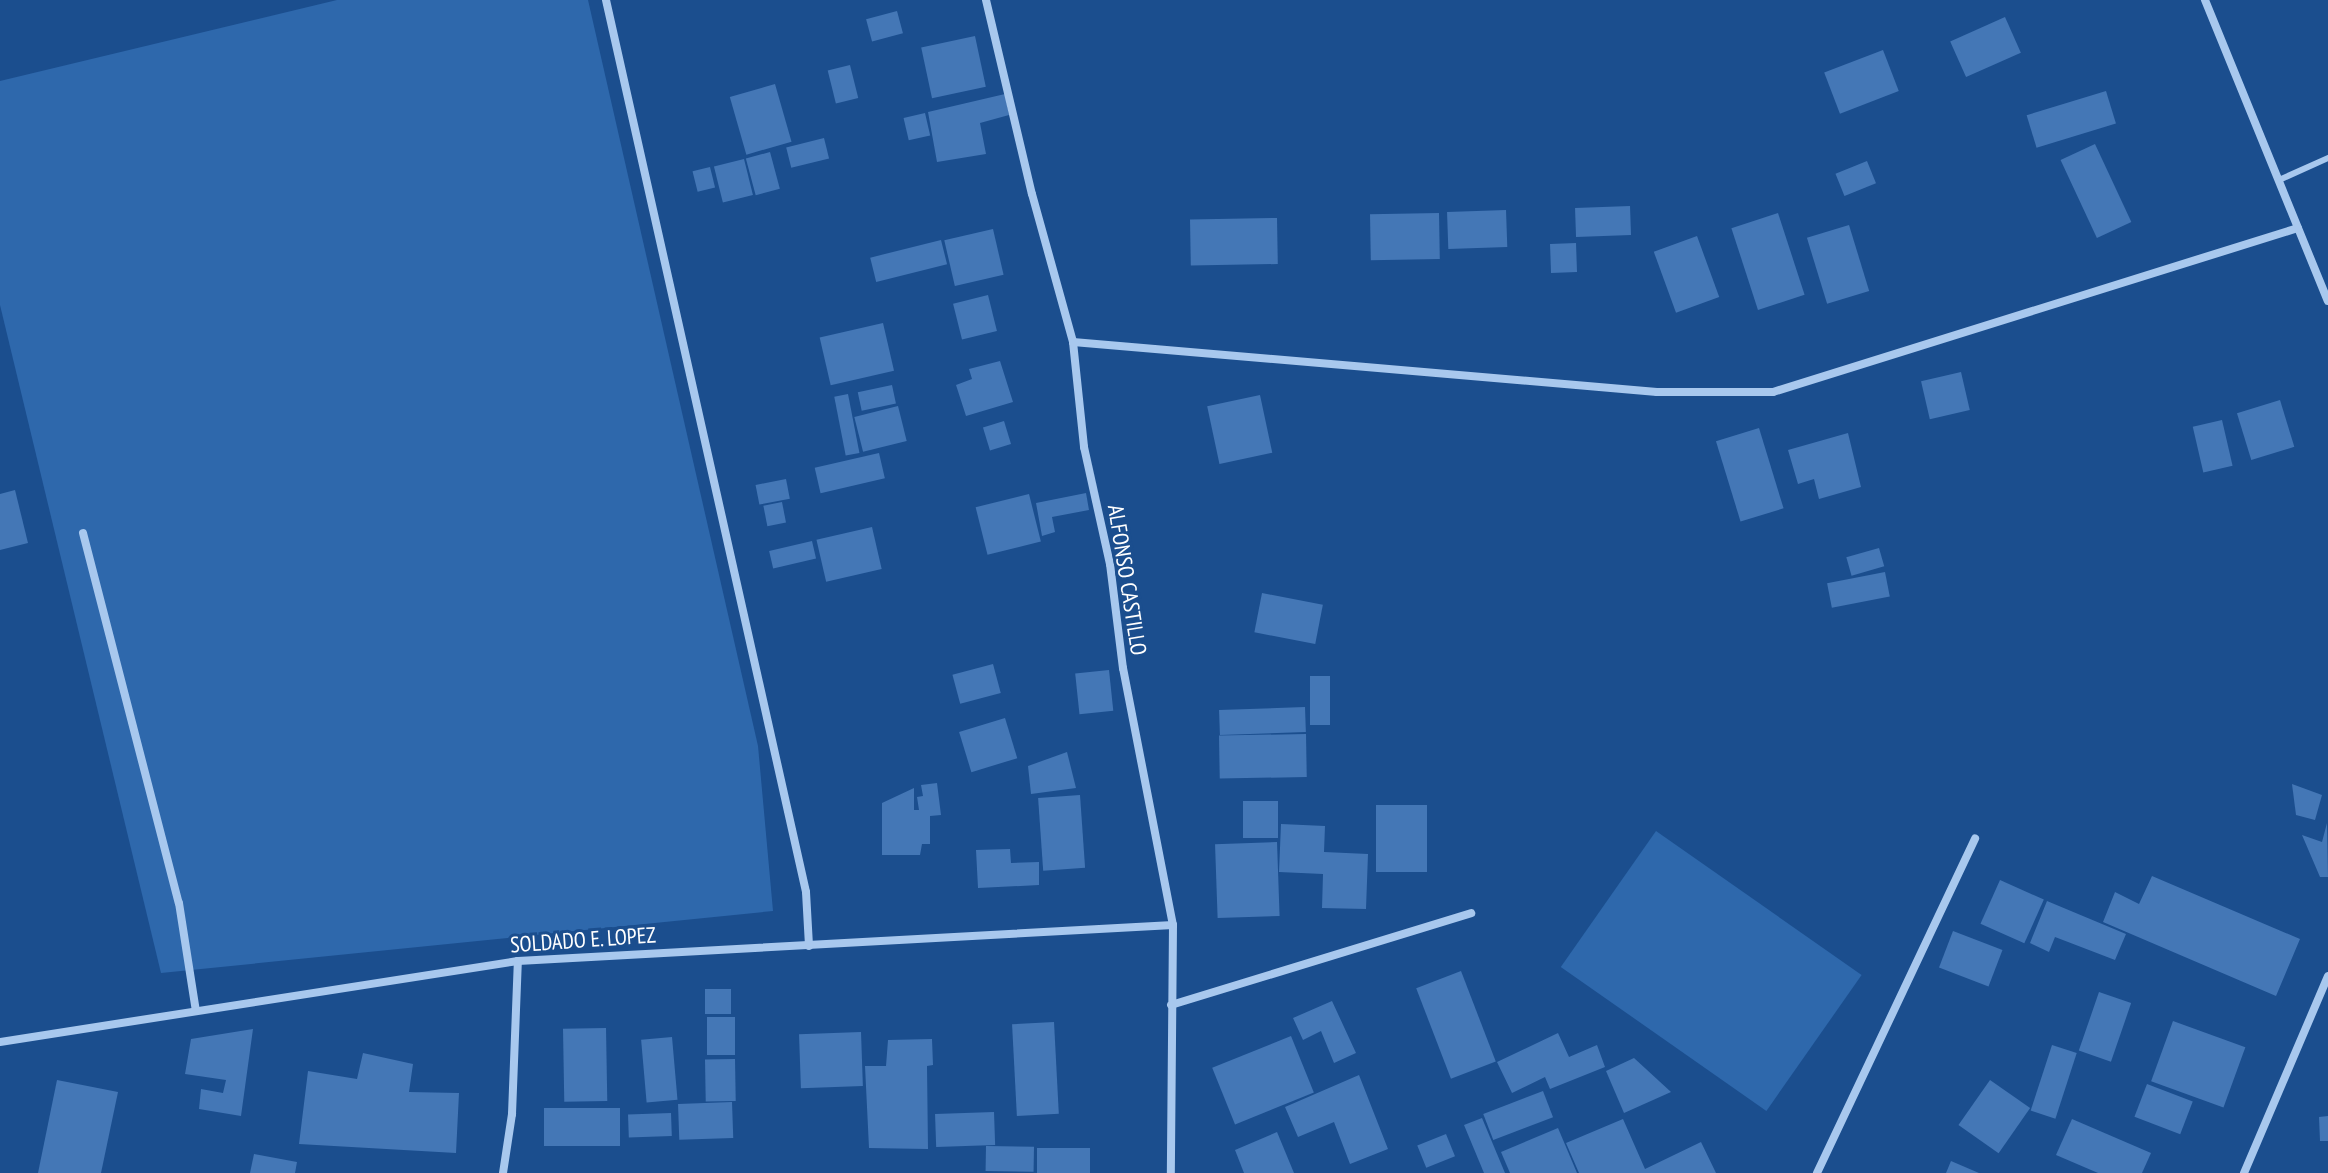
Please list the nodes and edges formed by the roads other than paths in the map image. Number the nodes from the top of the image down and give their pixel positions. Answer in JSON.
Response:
{"nodes":[{"id":1,"x":606,"y":0,"type":"edge"},
{"id":2,"x":986,"y":0,"type":"edge"},
{"id":3,"x":2205,"y":0,"type":"edge"},
{"id":4,"x":2328,"y":158,"type":"edge"},
{"id":5,"x":2279,"y":180,"type":"junction"},
{"id":6,"x":2298,"y":228,"type":"junction"},
{"id":7,"x":2328,"y":301,"type":"edge"},
{"id":8,"x":1073,"y":342,"type":"junction"},
{"id":9,"x":83,"y":533,"type":"dead end"},
{"id":10,"x":1975,"y":838,"type":"dead end"},
{"id":11,"x":1471,"y":913,"type":"dead end"},
{"id":12,"x":1173,"y":925,"type":"junction"},
{"id":13,"x":809,"y":946,"type":"junction"},
{"id":14,"x":518,"y":961,"type":"junction"},
{"id":15,"x":2328,"y":976,"type":"edge"},
{"id":16,"x":1171,"y":1005,"type":"junction"},
{"id":17,"x":196,"y":1011,"type":"junction"},
{"id":18,"x":0,"y":1042,"type":"edge"},
{"id":19,"x":503,"y":1173,"type":"edge"},
{"id":20,"x":1171,"y":1173,"type":"edge"},
{"id":21,"x":1817,"y":1173,"type":"edge"},
{"id":22,"x":2244,"y":1173,"type":"edge"}],
"edges":[{"from":1,"to":13,"type":"street"},
{"from":2,"to":8,"type":"street","name":"ALFONSO CASTILLO"},
{"from":3,"to":5,"type":"street"},
{"from":4,"to":5,"type":"lane"},
{"from":5,"to":6,"type":"street"},
{"from":6,"to":7,"type":"street"},
{"from":6,"to":8,"type":"street"},
{"from":8,"to":12,"type":"street","name":"ALFONSO CASTILLO"},
{"from":9,"to":17,"type":"street"},
{"from":10,"to":21,"type":"street"},
{"from":11,"to":16,"type":"street"},
{"from":12,"to":13,"type":"street","name":"SOLDADO E. LOPEZ"},
{"from":12,"to":16,"type":"street","name":"ALFONSO CASTILLO"},
{"from":13,"to":14,"type":"street","name":"SOLDADO E. LOPEZ"},
{"from":14,"to":17,"type":"street","name":"SOLDADO E. LOPEZ"},
{"from":14,"to":19,"type":"street"},
{"from":15,"to":22,"type":"street"},
{"from":16,"to":20,"type":"street","name":"ALFONSO CASTILLO"},
{"from":17,"to":18,"type":"street","name":"SOLDADO E. LOPEZ"}]}
